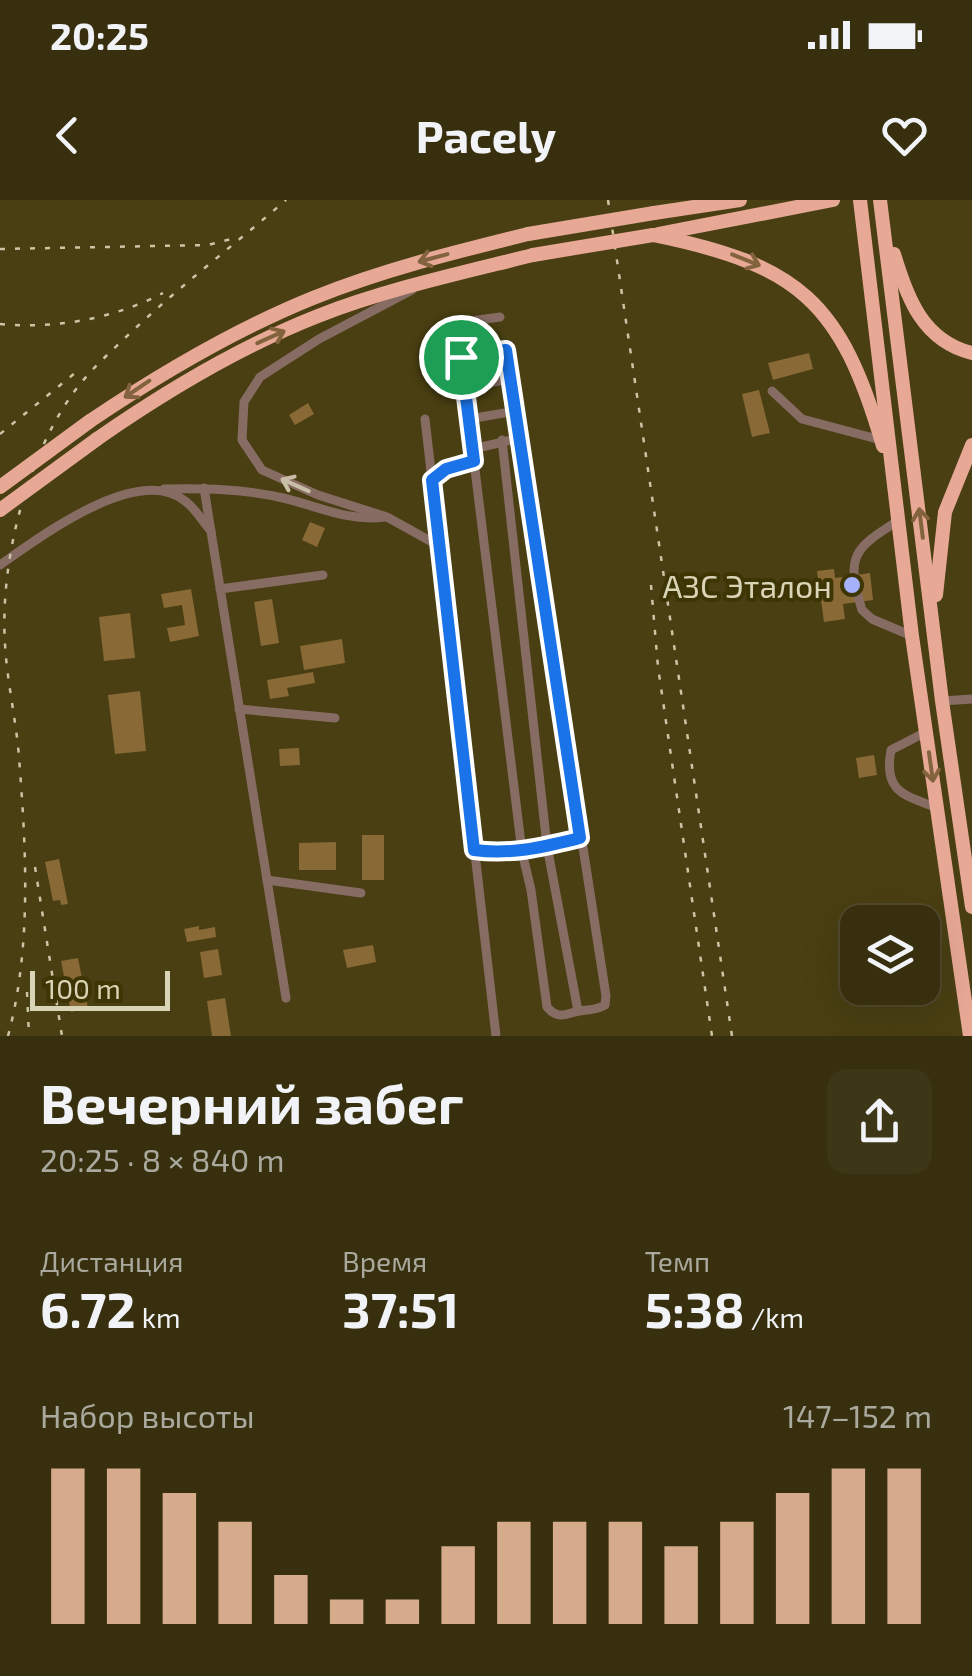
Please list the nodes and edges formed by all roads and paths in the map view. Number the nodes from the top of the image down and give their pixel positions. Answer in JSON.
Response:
{"nodes":[{"id":1,"x":697,"y":200,"type":"edge"},
{"id":2,"x":740,"y":200,"type":"edge"},
{"id":3,"x":833,"y":200,"type":"edge"},
{"id":4,"x":860,"y":200,"type":"edge"},
{"id":5,"x":881,"y":206,"type":"edge"},
{"id":6,"x":654,"y":214,"type":"junction"},
{"id":7,"x":652,"y":235,"type":"junction"},
{"id":8,"x":432,"y":280,"type":"junction"},
{"id":9,"x":500,"y":317,"type":"dead end"},
{"id":10,"x":972,"y":353,"type":"edge"},
{"id":11,"x":461,"y":357,"type":"junction"},
{"id":12,"x":511,"y":379,"type":"junction"},
{"id":13,"x":465,"y":388,"type":"junction"},
{"id":14,"x":772,"y":391,"type":"dead end"},
{"id":15,"x":516,"y":411,"type":"junction"},
{"id":16,"x":469,"y":418,"type":"junction"},
{"id":17,"x":425,"y":419,"type":"dead end"},
{"id":18,"x":520,"y":438,"type":"junction"},
{"id":19,"x":502,"y":440,"type":"junction"},
{"id":20,"x":882,"y":440,"type":"junction"},
{"id":21,"x":972,"y":445,"type":"edge"},
{"id":22,"x":473,"y":449,"type":"junction"},
{"id":23,"x":474,"y":461,"type":"junction"},
{"id":24,"x":432,"y":480,"type":"junction"},
{"id":25,"x":895,"y":485,"type":"junction"},
{"id":26,"x":0,"y":487,"type":"edge"},
{"id":27,"x":204,"y":488,"type":"junction"},
{"id":28,"x":156,"y":489,"type":"junction"},
{"id":29,"x":0,"y":510,"type":"edge"},
{"id":30,"x":387,"y":517,"type":"junction"},
{"id":31,"x":899,"y":520,"type":"junction"},
{"id":32,"x":212,"y":534,"type":"junction"},
{"id":33,"x":441,"y":548,"type":"junction"},
{"id":34,"x":0,"y":565,"type":"edge"},
{"id":35,"x":323,"y":575,"type":"dead end"},
{"id":36,"x":220,"y":589,"type":"junction"},
{"id":37,"x":933,"y":620,"type":"junction"},
{"id":38,"x":912,"y":636,"type":"junction"},
{"id":39,"x":972,"y":699,"type":"edge"},
{"id":40,"x":942,"y":700,"type":"junction"},
{"id":41,"x":239,"y":709,"type":"junction"},
{"id":42,"x":335,"y":718,"type":"dead end"},
{"id":43,"x":926,"y":732,"type":"junction"},
{"id":44,"x":937,"y":808,"type":"junction"},
{"id":45,"x":580,"y":838,"type":"junction"},
{"id":46,"x":548,"y":846,"type":"junction"},
{"id":47,"x":474,"y":850,"type":"junction"},
{"id":48,"x":522,"y":852,"type":"junction"},
{"id":49,"x":266,"y":880,"type":"junction"},
{"id":50,"x":361,"y":893,"type":"dead end"},
{"id":51,"x":972,"y":907,"type":"edge"},
{"id":52,"x":286,"y":998,"type":"dead end"},
{"id":53,"x":578,"y":1011,"type":"junction"},
{"id":54,"x":496,"y":1036,"type":"edge"},
{"id":55,"x":970,"y":1036,"type":"edge"}],
"edges":[{"from":1,"to":6,"type":"highway"},
{"from":2,"to":6,"type":"highway"},
{"from":3,"to":7,"type":"highway"},
{"from":4,"to":25,"type":"highway"},
{"from":5,"to":10,"type":"highway"},
{"from":37,"to":5,"type":"highway","one_way":true},
{"from":6,"to":26,"type":"highway","one_way":true,"bridge":true},
{"from":7,"to":8,"type":"highway","bridge":true},
{"from":7,"to":20,"type":"highway","one_way":true},
{"from":29,"to":8,"type":"highway","one_way":true,"bridge":true},
{"from":30,"to":8,"type":"street","one_way":true},
{"from":9,"to":11,"type":"street"},
{"from":11,"to":12,"type":"street"},
{"from":11,"to":13,"type":"street"},
{"from":12,"to":13,"type":"street"},
{"from":12,"to":15,"type":"street"},
{"from":13,"to":16,"type":"street"},
{"from":14,"to":20,"type":"street"},
{"from":15,"to":16,"type":"street"},
{"from":15,"to":18,"type":"street"},
{"from":16,"to":22,"type":"street"},
{"from":17,"to":24,"type":"street"},
{"from":18,"to":19,"type":"street"},
{"from":18,"to":45,"type":"street"},
{"from":19,"to":22,"type":"street"},
{"from":19,"to":46,"type":"street"},
{"from":20,"to":25,"type":"highway"},
{"from":21,"to":37,"type":"highway"},
{"from":22,"to":23,"type":"street"},
{"from":23,"to":24,"type":"street"},
{"from":23,"to":48,"type":"street"},
{"from":24,"to":33,"type":"street"},
{"from":25,"to":31,"type":"highway"},
{"from":27,"to":28,"type":"street"},
{"from":27,"to":30,"type":"street"},
{"from":27,"to":32,"type":"street"},
{"from":28,"to":32,"type":"street"},
{"from":28,"to":34,"type":"street"},
{"from":30,"to":33,"type":"street"},
{"from":31,"to":38,"type":"highway"},
{"from":31,"to":38,"type":"street"},
{"from":32,"to":36,"type":"street"},
{"from":33,"to":47,"type":"street"},
{"from":35,"to":36,"type":"street"},
{"from":36,"to":41,"type":"street"},
{"from":37,"to":40,"type":"highway"},
{"from":38,"to":43,"type":"highway"},
{"from":39,"to":40,"type":"street"},
{"from":40,"to":51,"type":"highway"},
{"from":41,"to":42,"type":"street"},
{"from":41,"to":49,"type":"street"},
{"from":43,"to":44,"type":"highway","one_way":true},
{"from":43,"to":44,"type":"street"},
{"from":44,"to":55,"type":"highway"},
{"from":45,"to":46,"type":"street"},
{"from":45,"to":53,"type":"street"},
{"from":46,"to":48,"type":"street"},
{"from":46,"to":53,"type":"street"},
{"from":47,"to":48,"type":"street"},
{"from":47,"to":54,"type":"street"},
{"from":48,"to":53,"type":"street"},
{"from":49,"to":50,"type":"street"},
{"from":49,"to":52,"type":"street"}]}
